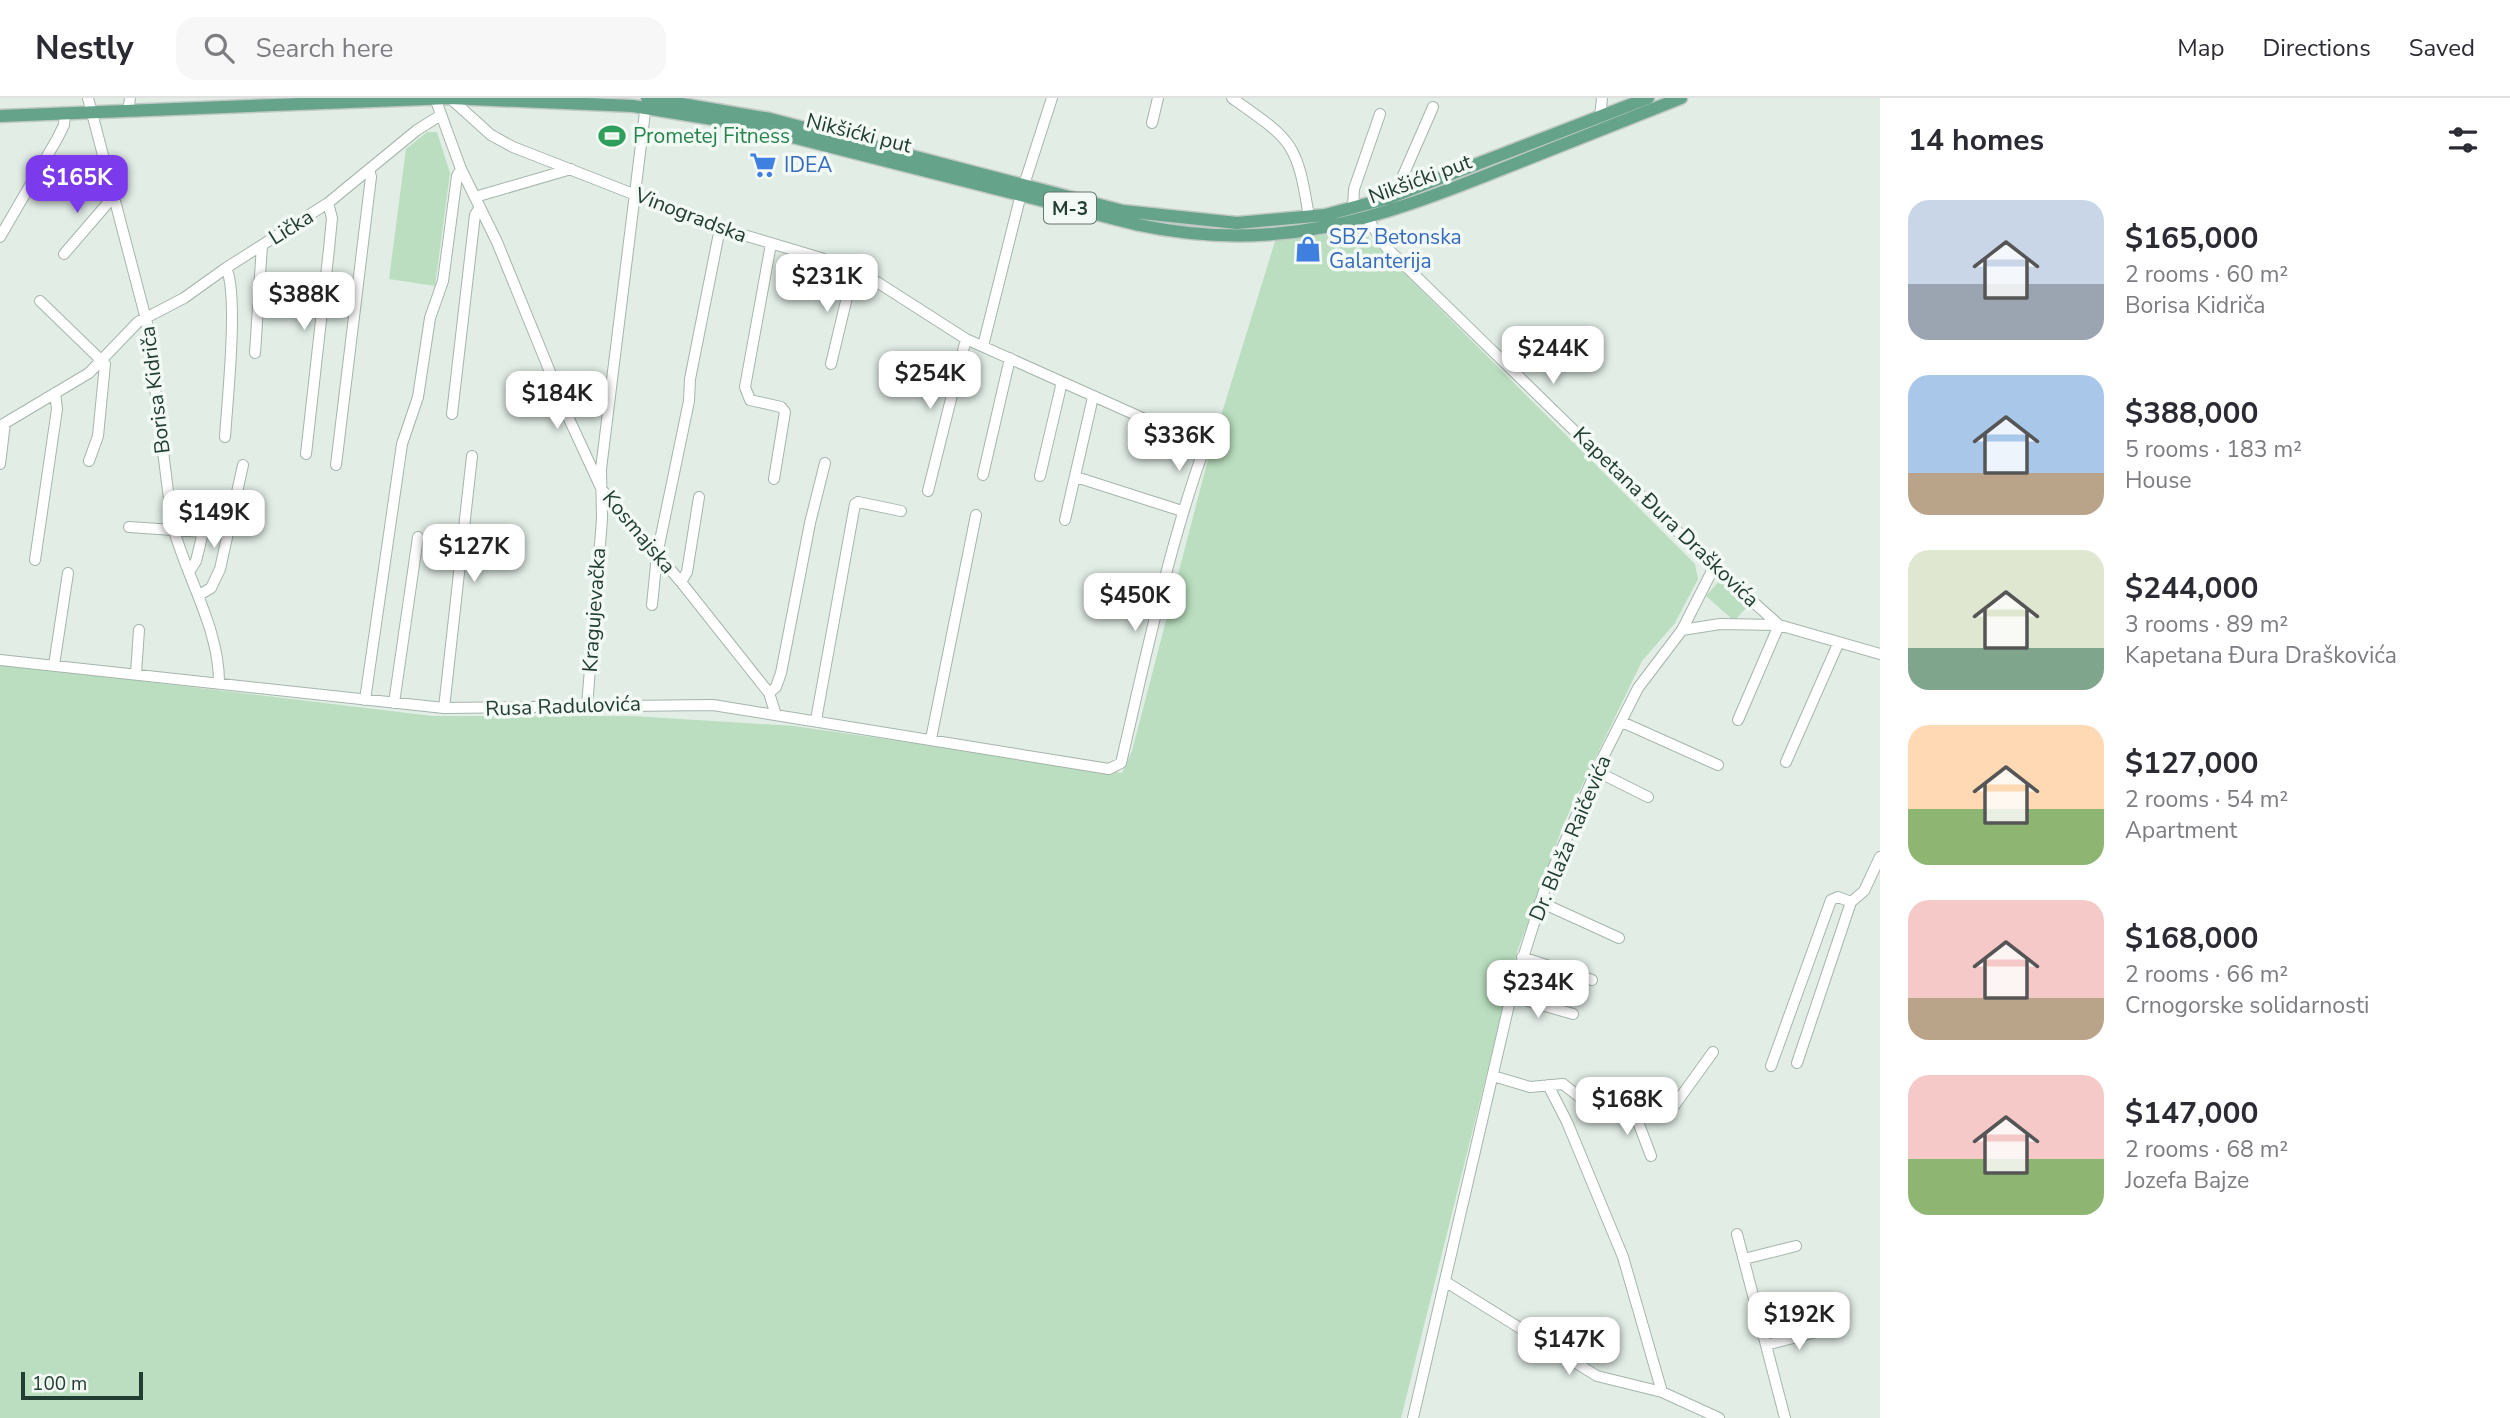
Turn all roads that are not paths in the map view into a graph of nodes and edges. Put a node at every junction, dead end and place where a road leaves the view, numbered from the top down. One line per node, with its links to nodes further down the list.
1 (88, 98): 14 (street, Borisa Kidriča)
2 (450, 98): 8 (main road, Nikšićki put / M-3); 10 (main road, Nikšićki put / M-3); 23 (street, Vinogradska)
3 (1052, 98): 24 (street)
4 (1158, 98): 20 (street)
5 (1232, 98): 31 (street)
6 (1602, 98): 19 (street)
7 (1648, 98): 19 (main road)
8 (436, 99): 11 (main road, Nikšićki put / M-3); 17 (street, Kosmajska)
9 (1678, 99): 32 (main road, Nikšićki put / M-3)
10 (646, 101): 24 (main road, Nikšićki put / M-3); 25 (street, Kragujevačka)
11 (232, 103): 12 (main road, Nikšićki put / M-3)
12 (129, 105): 14 (main road, Nikšićki put / M-3)
13 (1433, 107): 26 (street)
14 (92, 113): 15 (main road, Nikšićki put / M-3); 27 (street, Borisa Kidriča)
15 (65, 114): 18 (main road, Nikšićki put / M-3); 34 (street)
16 (1380, 114): 30 (street)
17 (441, 115): 21 (street, Lička); 22 (street, Kosmajska)
18 (0, 116)
19 (1600, 117): 26 (main road)
20 (1153, 123)
21 (369, 169): 29 (street, Lička); 60 (street)
22 (461, 169): 28 (street, Kosmajska); 95 (street)
23 (571, 169): 25 (street, Vinogradska); 28 (street)
24 (1023, 190): 31 (main road); 32 (main road, Nikšićki put / M-3); 43 (street)
25 (634, 193): 33 (street, Vinogradska); 65 (street, Kragujevačka)
26 (1400, 194): 30 (main road)
27 (113, 197): 37 (street); 41 (street, Borisa Kidriča)
28 (477, 202): 51 (street); 65 (street, Kosmajska)
29 (328, 203): 36 (street, Lička); 54 (street)
30 (1353, 207): 31 (main road)
31 (1309, 217)
32 (1368, 219): 79 (street, Kapetana Đura Draškovića)
33 (720, 228): 35 (street, Vinogradska); 77 (street)
34 (0, 237)
35 (771, 244): 39 (street, Vinogradska); 64 (street)
36 (262, 245): 38 (street, Lička); 44 (street)
37 (64, 254)
38 (226, 268): 41 (street, Lička); 53 (street)
39 (853, 272): 42 (street, Vinogradska); 47 (street)
40 (40, 300): 46 (street)
41 (146, 318): 46 (street, Lička); 74 (street, Borisa Kidriča)
42 (966, 339): 43 (street, Vinogradska); 66 (street)
43 (983, 346): 45 (street, Vinogradska)
44 (255, 353)
45 (1010, 358): 48 (street, Vinogradska); 61 (street)
46 (103, 360): 49 (street, Lička); 56 (street)
47 (831, 364)
48 (1062, 382): 50 (street, Vinogradska); 62 (street)
49 (55, 393): 52 (street, Lička); 78 (street)
50 (1093, 397): 63 (street); 69 (street, Vinogradska)
51 (452, 414)
52 (3, 424): 58 (street)
53 (225, 438)
54 (306, 454)
55 (472, 456): 98 (street)
56 (89, 461)
57 (825, 463): 94 (street)
58 (0, 464)
59 (243, 465): 83 (street)
60 (336, 465)
61 (983, 475)
62 (1041, 476)
63 (1076, 477): 69 (street); 72 (street)
64 (774, 479)
65 (602, 490): 77 (street, Kosmajska); 97 (street, Kragujevačka)
66 (928, 491)
67 (699, 497): 82 (street)
68 (901, 511): 100 (street)
69 (1182, 511): 103 (street, Rusa Radulovića)
70 (208, 512): 75 (street)
71 (976, 515): 103 (street)
72 (1065, 520)
73 (129, 527): 74 (street)
74 (174, 532): 75 (street); 80 (street, Borisa Kidriča)
75 (203, 532): 80 (street)
76 (418, 537): 96 (street)
77 (657, 555): 82 (street, Kosmajska); 84 (street)
78 (35, 560)
79 (1714, 567): 85 (street, Kapetana Đura Draškovića); 87 (street, Dr. Blaža Raičevića)
80 (189, 572): 83 (street, Borisa Kidriča)
81 (68, 573): 91 (street)
82 (681, 582): 94 (street, Kosmajska)
83 (200, 595): 93 (street, Borisa Kidriča)
84 (652, 605)
85 (1779, 625): 87 (street, Kapetana Đura Draškovića); 88 (street); 101 (street)
86 (139, 630): 92 (street)
87 (1682, 630): 102 (street, Dr. Blaža Raičevića)
88 (1838, 644): 89 (street); 104 (street)
89 (1880, 654)
90 (0, 660): 91 (street, Rusa Radulovića)
91 (54, 664): 92 (street, Rusa Radulovića)
92 (136, 673): 93 (street, Rusa Radulovića)
93 (219, 682): 95 (street, Rusa Radulovića)
94 (769, 693): 99 (street, Kosmajska)
95 (365, 700): 96 (street, Rusa Radulovića)
96 (394, 703): 98 (street, Rusa Radulovića)
97 (587, 706): 98 (street, Rusa Radulovića); 99 (street, Rusa Radulovića)
98 (444, 708)
99 (776, 715): 100 (street, Rusa Radulovića)
100 (816, 720): 103 (street, Rusa Radulovića)
101 (1738, 720)
102 (1622, 722): 105 (street); 106 (street, Dr. Blaža Raičevića)
103 (931, 739)
104 (1786, 761)
105 (1718, 765)
106 (1596, 771): 107 (street); 109 (street, Dr. Blaža Raičevića)
107 (1648, 797)
108 (1880, 857): 110 (street)
109 (1540, 902): 111 (street); 112 (street, Dr. Blaža Raičevića)
110 (1851, 902): 117 (street); 118 (street)
111 (1619, 938)
112 (1522, 957): 113 (street); 114 (street, Dr. Blaža Raičevića)
113 (1592, 980)
114 (1511, 996): 115 (street); 119 (street, Dr. Blaža Raičevića)
115 (1573, 1014)
116 (1713, 1052): 121 (street)
117 (1797, 1063)
118 (1771, 1066)
119 (1493, 1076): 120 (street); 126 (street, Dr. Blaža Raičevića)
120 (1548, 1085): 121 (street); 129 (street)
121 (1635, 1114): 122 (street)
122 (1651, 1156)
123 (1737, 1234): 125 (street)
124 (1796, 1246): 125 (street)
125 (1744, 1259): 128 (street)
126 (1446, 1282): 129 (street); 130 (street, Dr. Blaža Raičevića)
127 (1824, 1330): 128 (street)
128 (1766, 1345): 132 (street)
129 (1662, 1392): 131 (street)
130 (1413, 1418)
131 (1718, 1418)
132 (1785, 1418)

